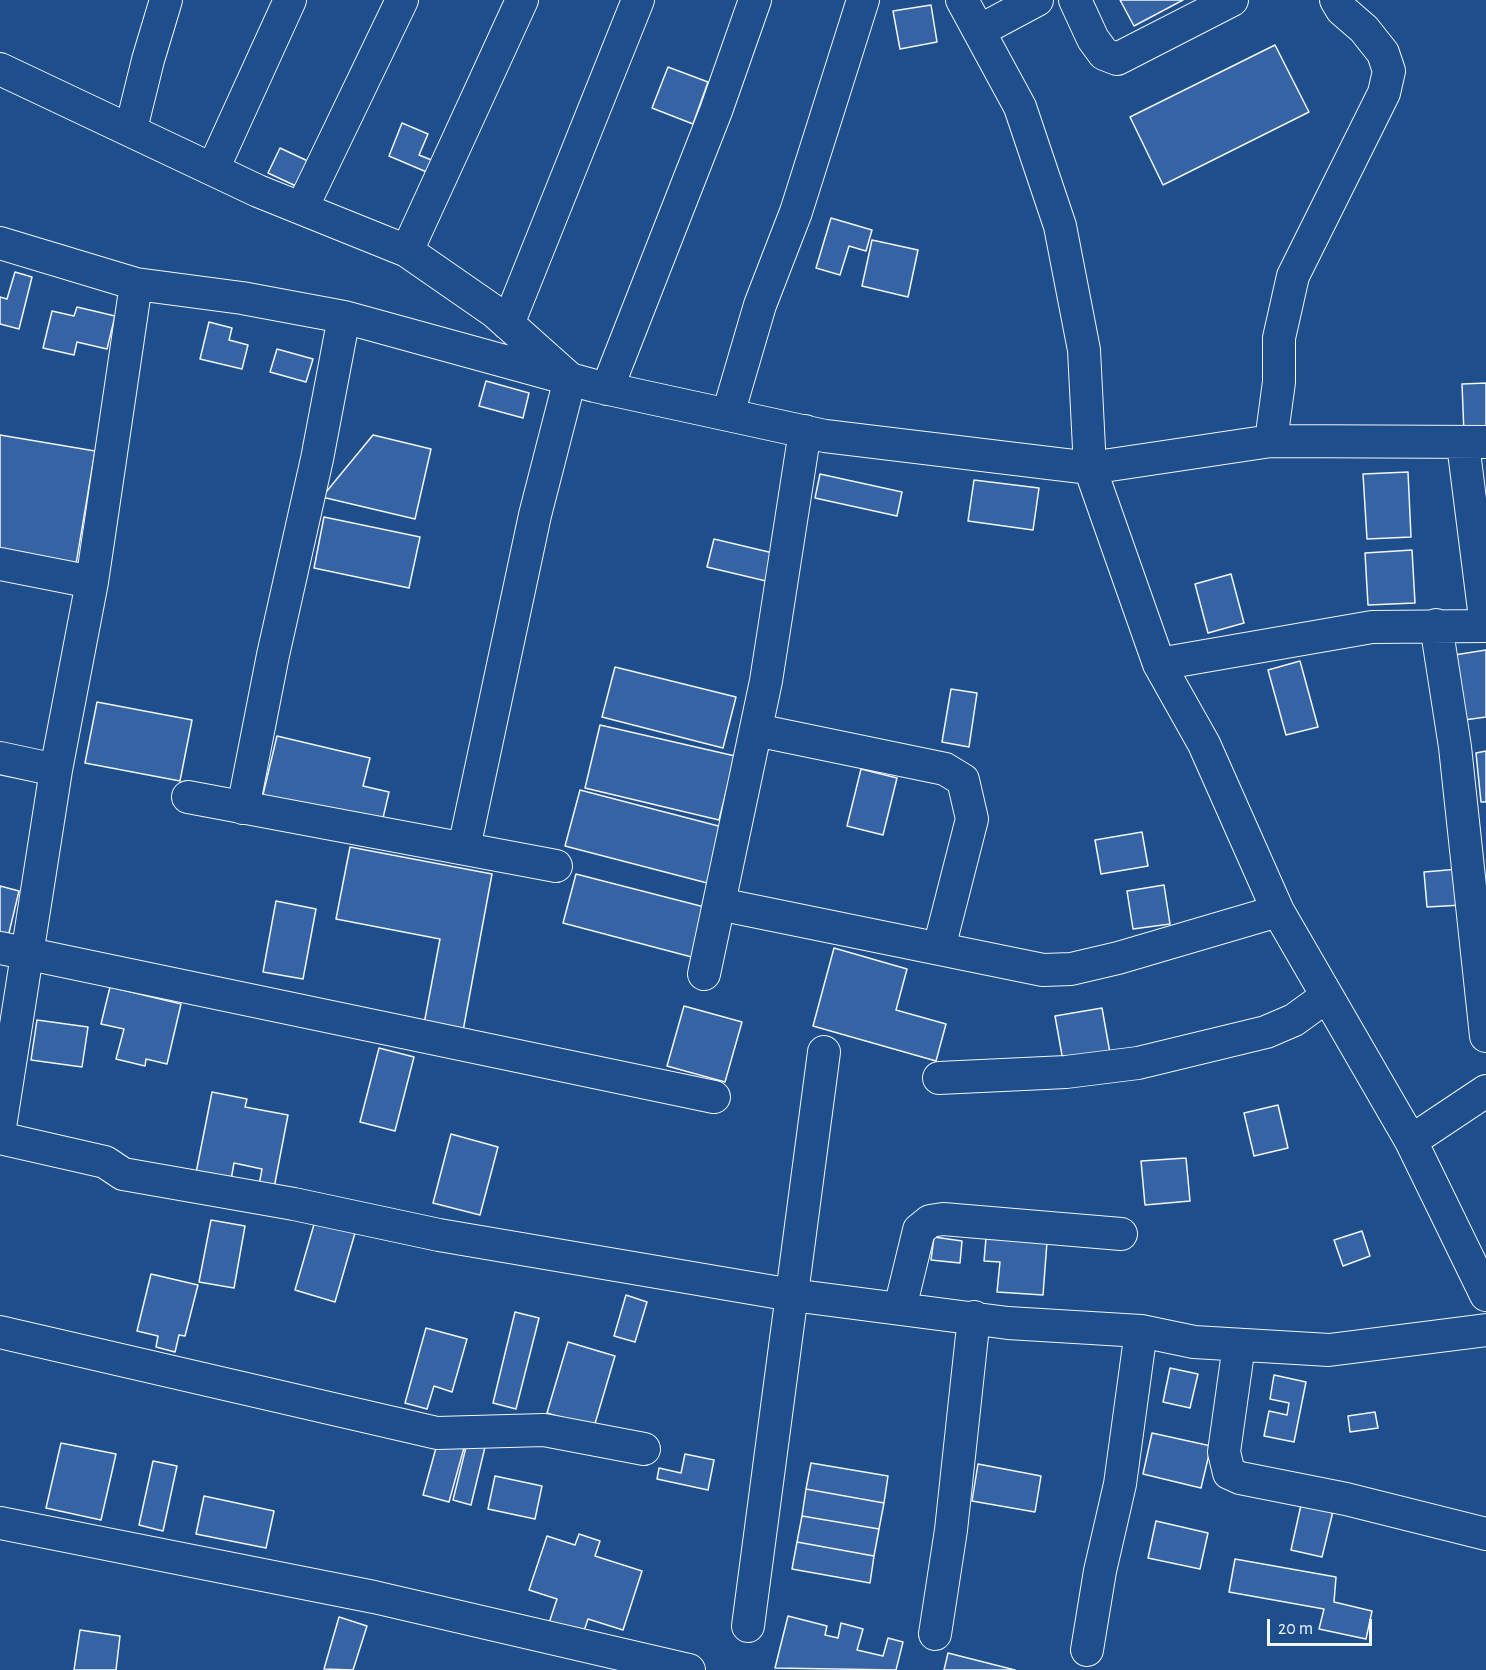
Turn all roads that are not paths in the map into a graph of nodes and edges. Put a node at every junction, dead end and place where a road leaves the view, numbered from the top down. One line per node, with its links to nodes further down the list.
1 (166, 0): 15 (street)
2 (290, 0): 16 (street)
3 (402, 0): 17 (street)
4 (522, 0): 19 (street)
5 (638, 0): 22 (street)
6 (755, 0): 24 (street)
7 (863, 0): 25 (street)
8 (962, 0): 13 (street)
9 (1037, 0): 13 (street)
10 (1075, 0): 11 (street)
11 (1232, 0)
12 (1336, 0): 27 (street)
13 (979, 31): 29 (street)
14 (0, 69): 15 (street)
15 (132, 129): 16 (street)
16 (213, 169): 17 (street)
17 (302, 208): 19 (street)
18 (0, 243): 20 (street)
19 (407, 251): 22 (street)
20 (136, 284): 21 (street); 31 (street)
21 (344, 317): 23 (street); 39 (street)
22 (508, 324): 23 (street)
23 (570, 379): 24 (street); 40 (street)
24 (607, 389): 25 (street)
25 (728, 414): 26 (street)
26 (805, 431): 29 (street); 35 (street)
27 (1271, 441): 28 (street); 29 (street)
28 (1475, 443): 33 (street)
29 (1090, 468): 34 (street)
30 (0, 564): 31 (street)
31 (92, 582): 37 (street)
32 (1436, 626): 33 (street); 34 (street); 48 (street)
33 (1486, 626)
34 (1159, 664): 43 (street)
35 (756, 730): 42 (street); 44 (street)
36 (0, 758): 37 (street)
37 (56, 770): 45 (street)
38 (188, 797): 39 (street)
39 (243, 808): 40 (street)
40 (464, 848): 41 (street)
41 (556, 866)
42 (719, 904): 44 (street); 46 (street)
43 (1278, 911): 44 (street); 47 (street)
44 (939, 948)
45 (15, 951): 52 (street); 53 (street)
46 (704, 974)
47 (1327, 996): 50 (street); 55 (street)
48 (1486, 1036)
49 (824, 1052): 57 (street)
50 (939, 1078)
51 (1486, 1091): 55 (street)
52 (714, 1097)
53 (0, 1127)
54 (0, 1138): 57 (street)
55 (1411, 1141): 58 (street)
56 (1121, 1234): 59 (street)
57 (792, 1295): 59 (street); 68 (street)
58 (1486, 1295)
59 (900, 1308): 60 (street)
60 (974, 1317): 62 (street); 69 (street)
61 (1486, 1330): 64 (street)
62 (1141, 1331): 64 (street); 70 (street)
63 (0, 1332): 65 (street)
64 (1239, 1344): 67 (street)
65 (644, 1449)
66 (0, 1523): 71 (street)
67 (1486, 1534)
68 (748, 1626)
69 (935, 1634)
70 (1087, 1650)
71 (689, 1670)

